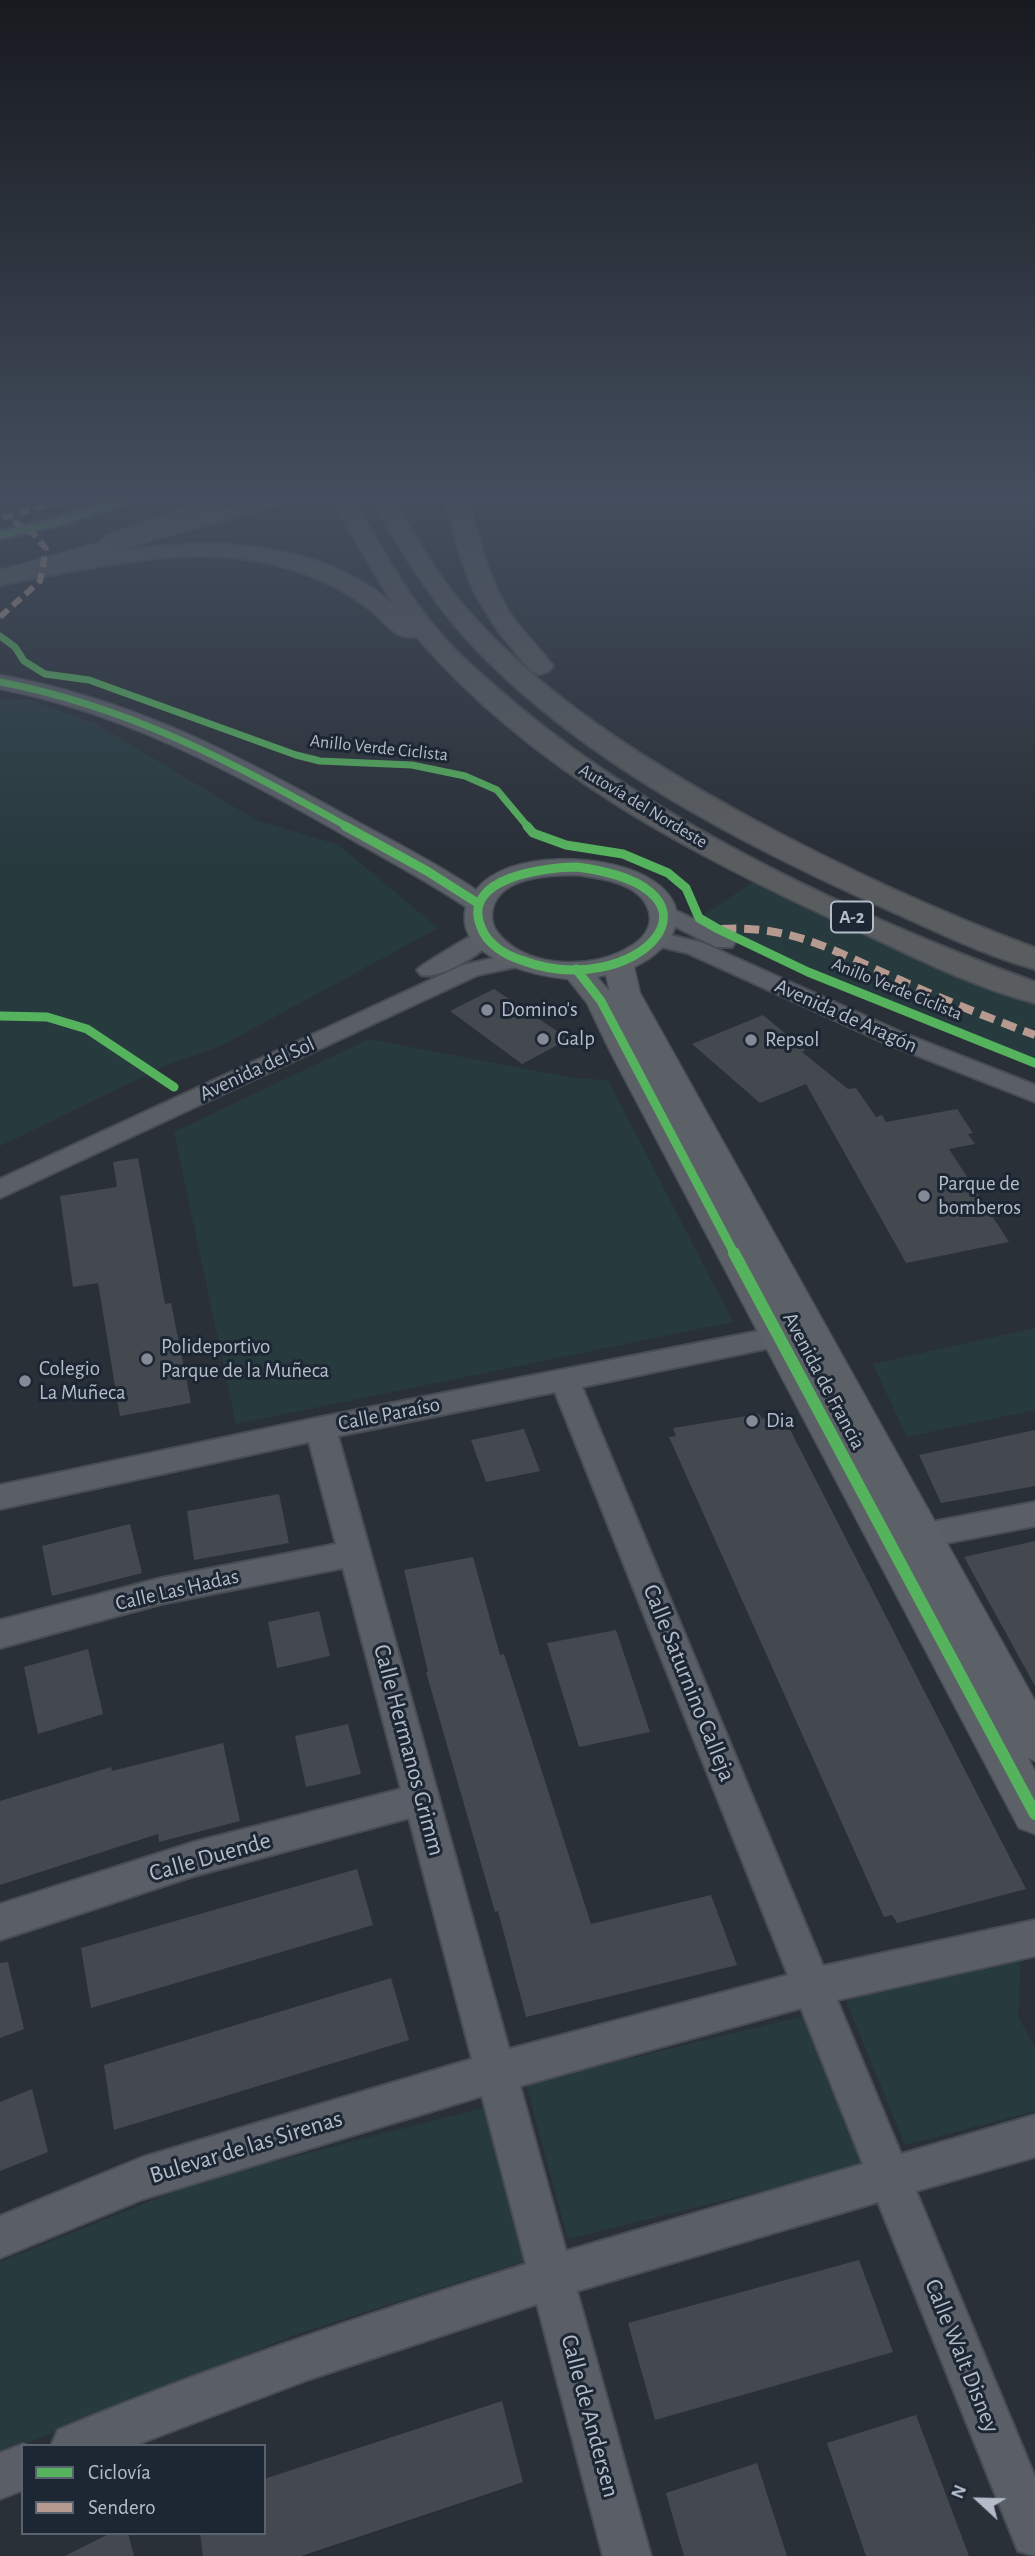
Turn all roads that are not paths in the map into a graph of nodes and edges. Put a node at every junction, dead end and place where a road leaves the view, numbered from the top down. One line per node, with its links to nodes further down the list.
1 (395, 620): 6 (highway)
2 (418, 620): 6 (highway, Autovía del Nordeste / A-2)
3 (465, 620): 8 (highway, Autovía del Nordeste / A-2)
4 (503, 620): 8 (highway)
5 (0, 682): 7 (main road)
6 (478, 685): 18 (highway, Autovía del Nordeste / A-2)
7 (288, 793): 9 (main road); 10 (main road)
8 (729, 819): 14 (highway, Autovía del Nordeste / A-2)
9 (517, 875): 10 (main road); 11 (main road)
10 (479, 904): 12 (main road)
11 (664, 912): 13 (main road); 19 (street, Avenida de Aragón)
12 (484, 937): 15 (main road); 21 (street, Avenida del Sol)
13 (657, 939): 16 (main road); 20 (street, Avenida de Aragón)
14 (1035, 959)
15 (517, 960): 17 (main road); 22 (street, Avenida del Sol)
16 (620, 962): 17 (main road); 28 (main road, Avenida de Francia)
17 (576, 969): 23 (main road, Avenida de Francia)
18 (1035, 993)
19 (1035, 1075)
20 (1035, 1094)
21 (0, 1168)
22 (0, 1189)
23 (779, 1337): 24 (street, Calle Paraíso); 33 (main road, Avenida de Francia)
24 (564, 1379): 25 (street, Calle Paraíso); 36 (street, Calle Saturnino Calleja)
25 (321, 1427): 26 (street, Calle Paraíso); 29 (street, Calle Hermanos Grimm)
26 (0, 1497)
27 (1035, 1514): 28 (street)
28 (921, 1536): 31 (main road, Avenida de Francia)
29 (355, 1553): 30 (street, Calle Las Hadas); 32 (street, Calle Hermanos Grimm)
30 (0, 1634)
31 (1035, 1742)
32 (422, 1799): 34 (street, Calle Duende); 37 (street, Calle Hermanos Grimm)
33 (1035, 1815)
34 (0, 1922)
35 (1035, 1938): 36 (street, Bulevar de las Sirenas)
36 (812, 1987): 37 (street, Bulevar de las Sirenas); 39 (street)
37 (498, 2073): 40 (street, Bulevar de las Sirenas); 41 (street)
38 (1035, 2136): 39 (street)
39 (889, 2178): 41 (street); 45 (street, Calle Walt Disney)
40 (0, 2237)
41 (553, 2276): 42 (street); 46 (street, Calle de Andersen)
42 (79, 2444)
43 (21, 2468): 44 (street)
44 (0, 2476)
45 (1035, 2534)
46 (628, 2556)

